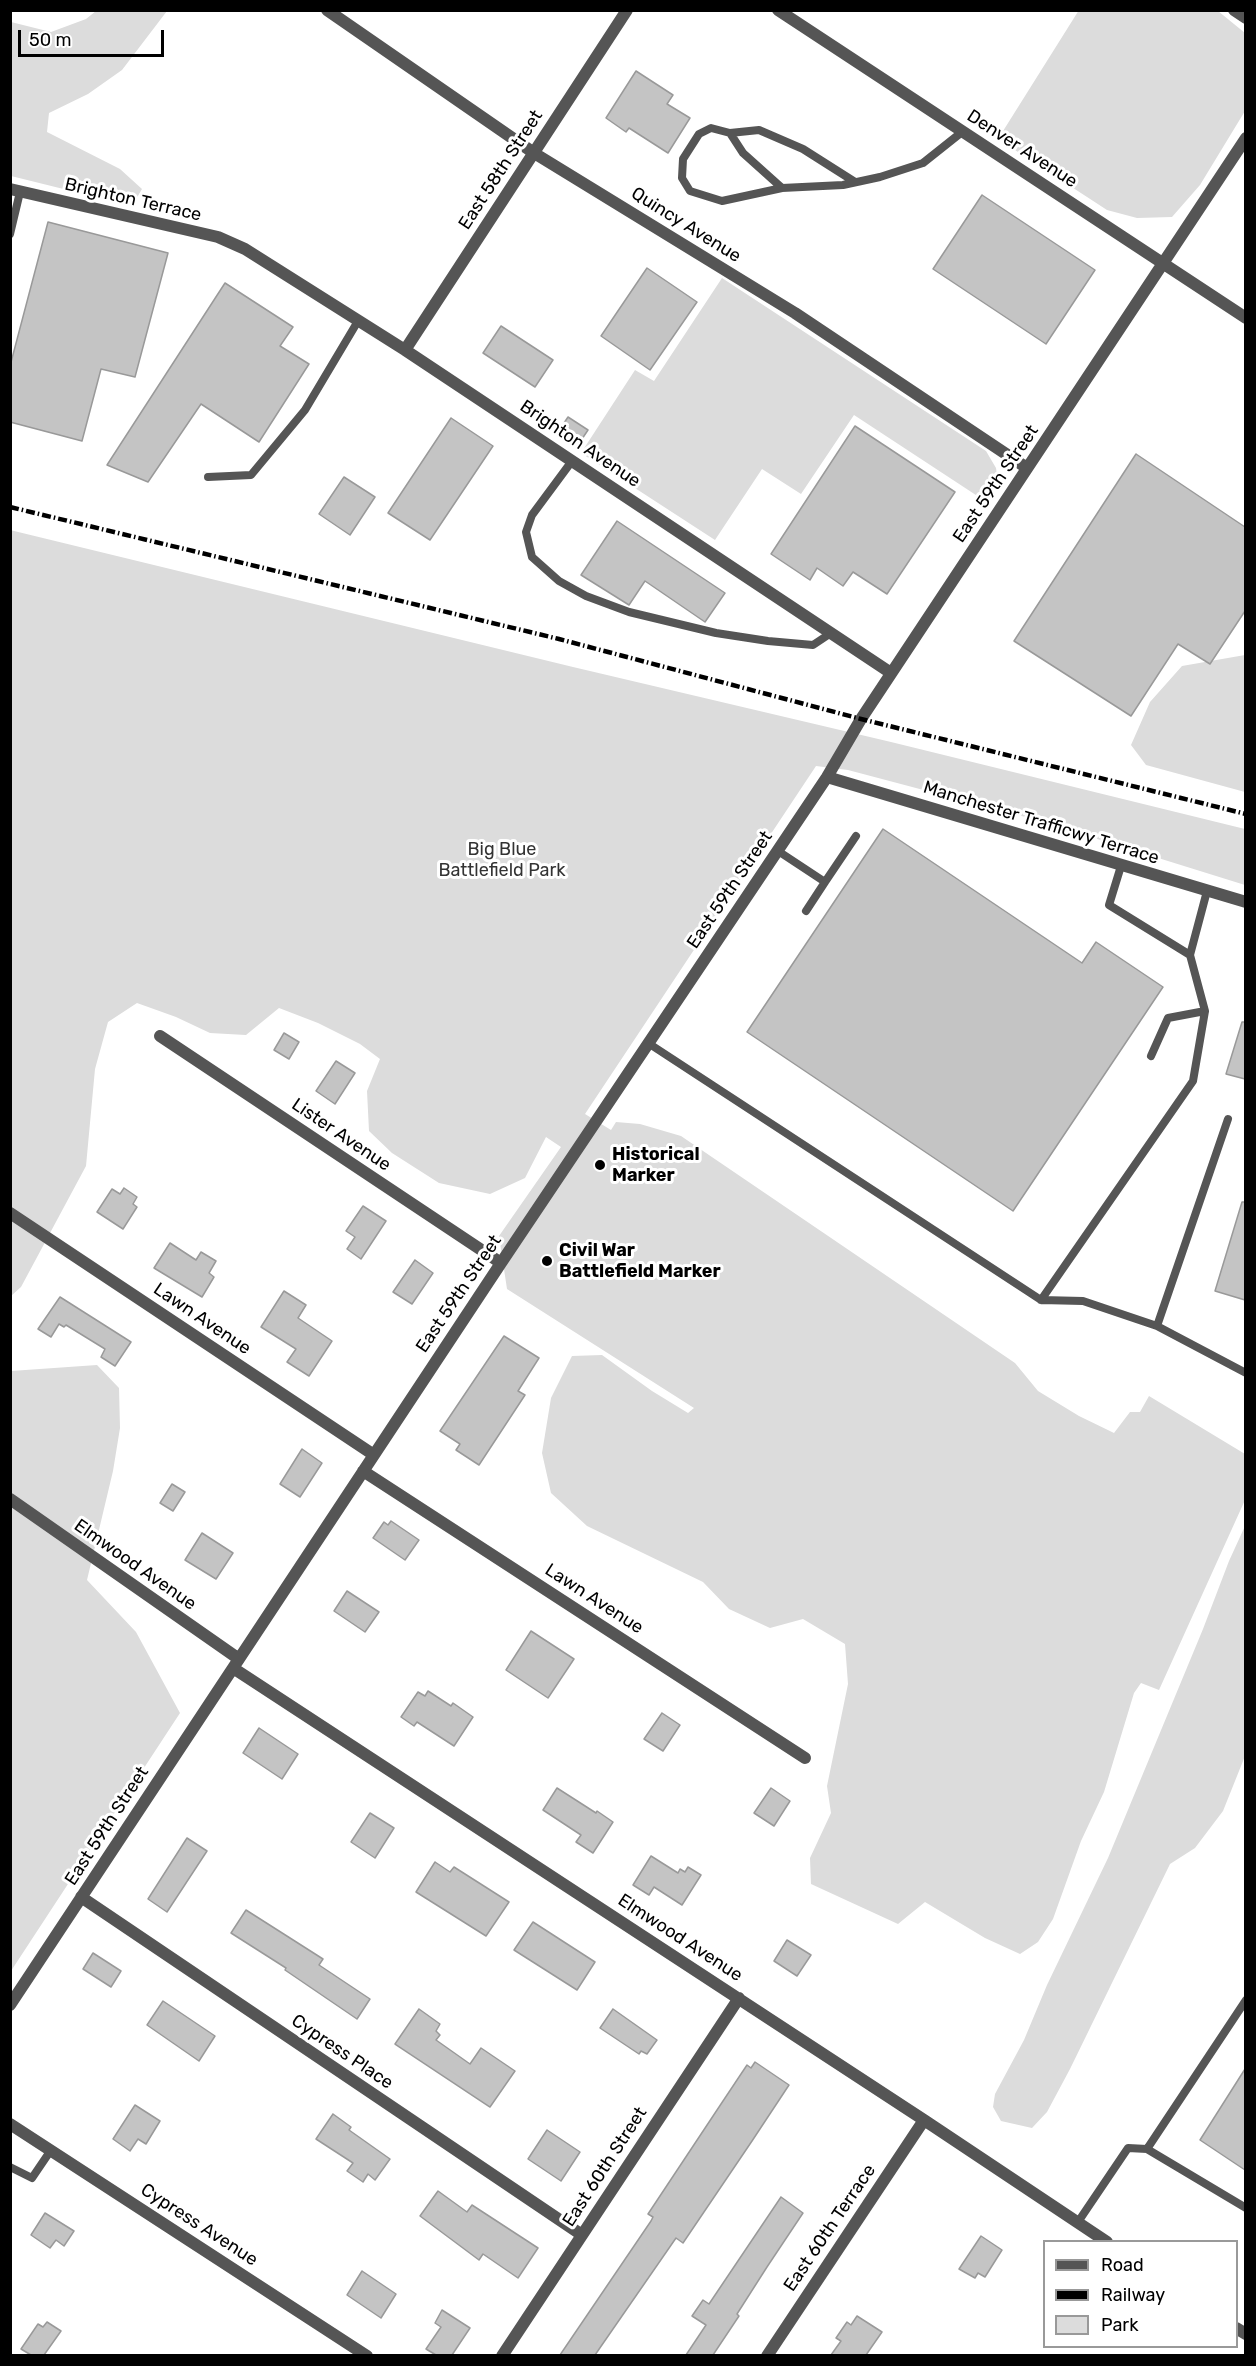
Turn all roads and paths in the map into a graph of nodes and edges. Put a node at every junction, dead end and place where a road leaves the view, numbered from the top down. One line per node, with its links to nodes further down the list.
1 (327, 10): 9 (street, Quincy Avenue)
2 (627, 10): 9 (street, East 58th Street)
3 (778, 10): 6 (street, Denver Avenue)
4 (1234, 10): 5 (street)
5 (1245, 18)
6 (962, 132): 10 (lane); 15 (street, Denver Avenue)
7 (730, 133): 10 (lane); 11 (lane); 11 (lane)
8 (1245, 138): 15 (street, East 59th Street)
9 (534, 153): 18 (street, East 58th Street); 20 (street, Quincy Avenue)
10 (855, 183): 11 (lane)
11 (782, 188)
12 (15, 191): 13 (lane); 14 (street, Brighton Terrace)
13 (11, 232)
14 (245, 249): 17 (street, Brighton Avenue)
15 (1162, 264): 16 (street, Denver Avenue); 20 (street, East 59th Street)
16 (1245, 318)
17 (358, 321): 18 (street, Brighton Avenue); 21 (lane)
18 (405, 350): 19 (street, Brighton Avenue)
19 (572, 461): 22 (street, Brighton Avenue); 22 (lane)
20 (1028, 468): 23 (street, East 59th Street)
21 (208, 477)
22 (831, 633): 23 (street, Brighton Avenue)
23 (891, 673): 24 (street, East 59th Street)
24 (827, 777): 26 (street, East 59th Street); 27 (street, Manchester Trafficwy Terrace)
25 (856, 836): 28 (lane)
26 (778, 851): 28 (lane); 35 (street, East 59th Street)
27 (1121, 866): 29 (street, Manchester Trafficwy Terrace); 32 (lane)
28 (825, 882): 31 (lane)
29 (1207, 891): 30 (street, Manchester Trafficwy Terrace); 32 (lane)
30 (1245, 902)
31 (806, 911)
32 (1190, 955): 33 (lane)
33 (1205, 1011): 36 (lane); 40 (lane)
34 (160, 1036): 39 (street, Lister Avenue)
35 (648, 1043): 39 (street, East 59th Street); 40 (lane)
36 (1151, 1056)
37 (1228, 1119): 41 (lane)
38 (10, 1213): 43 (street, Lawn Avenue)
39 (501, 1263): 43 (street, East 59th Street)
40 (1041, 1300): 41 (lane)
41 (1157, 1326): 42 (lane)
42 (1245, 1373)
43 (374, 1455): 44 (street, East 59th Street)
44 (363, 1471): 46 (street, East 59th Street); 47 (street, Lawn Avenue)
45 (10, 1499): 46 (street, Elmwood Avenue)
46 (236, 1663): 48 (street, East 59th Street); 49 (street, Elmwood Avenue)
47 (805, 1758)
48 (81, 1898): 51 (street, East 59th Street); 59 (street, Cypress Place)
49 (739, 1998): 52 (street, Elmwood Avenue); 59 (street, East 60th Street)
50 (1245, 2000): 54 (lane)
51 (10, 2005)
52 (924, 2120): 58 (street, Elmwood Avenue); 63 (street, East 60th Terrace)
53 (10, 2124): 55 (street, Cypress Avenue)
54 (1147, 2150): 57 (lane); 58 (lane)
55 (51, 2151): 56 (lane); 61 (street, Cypress Avenue)
56 (10, 2167)
57 (1245, 2208)
58 (1078, 2222): 60 (street, Elmwood Avenue)
59 (582, 2235): 62 (street, East 60th Street)
60 (1105, 2240)
61 (367, 2355)
62 (502, 2355)
63 (767, 2355)

